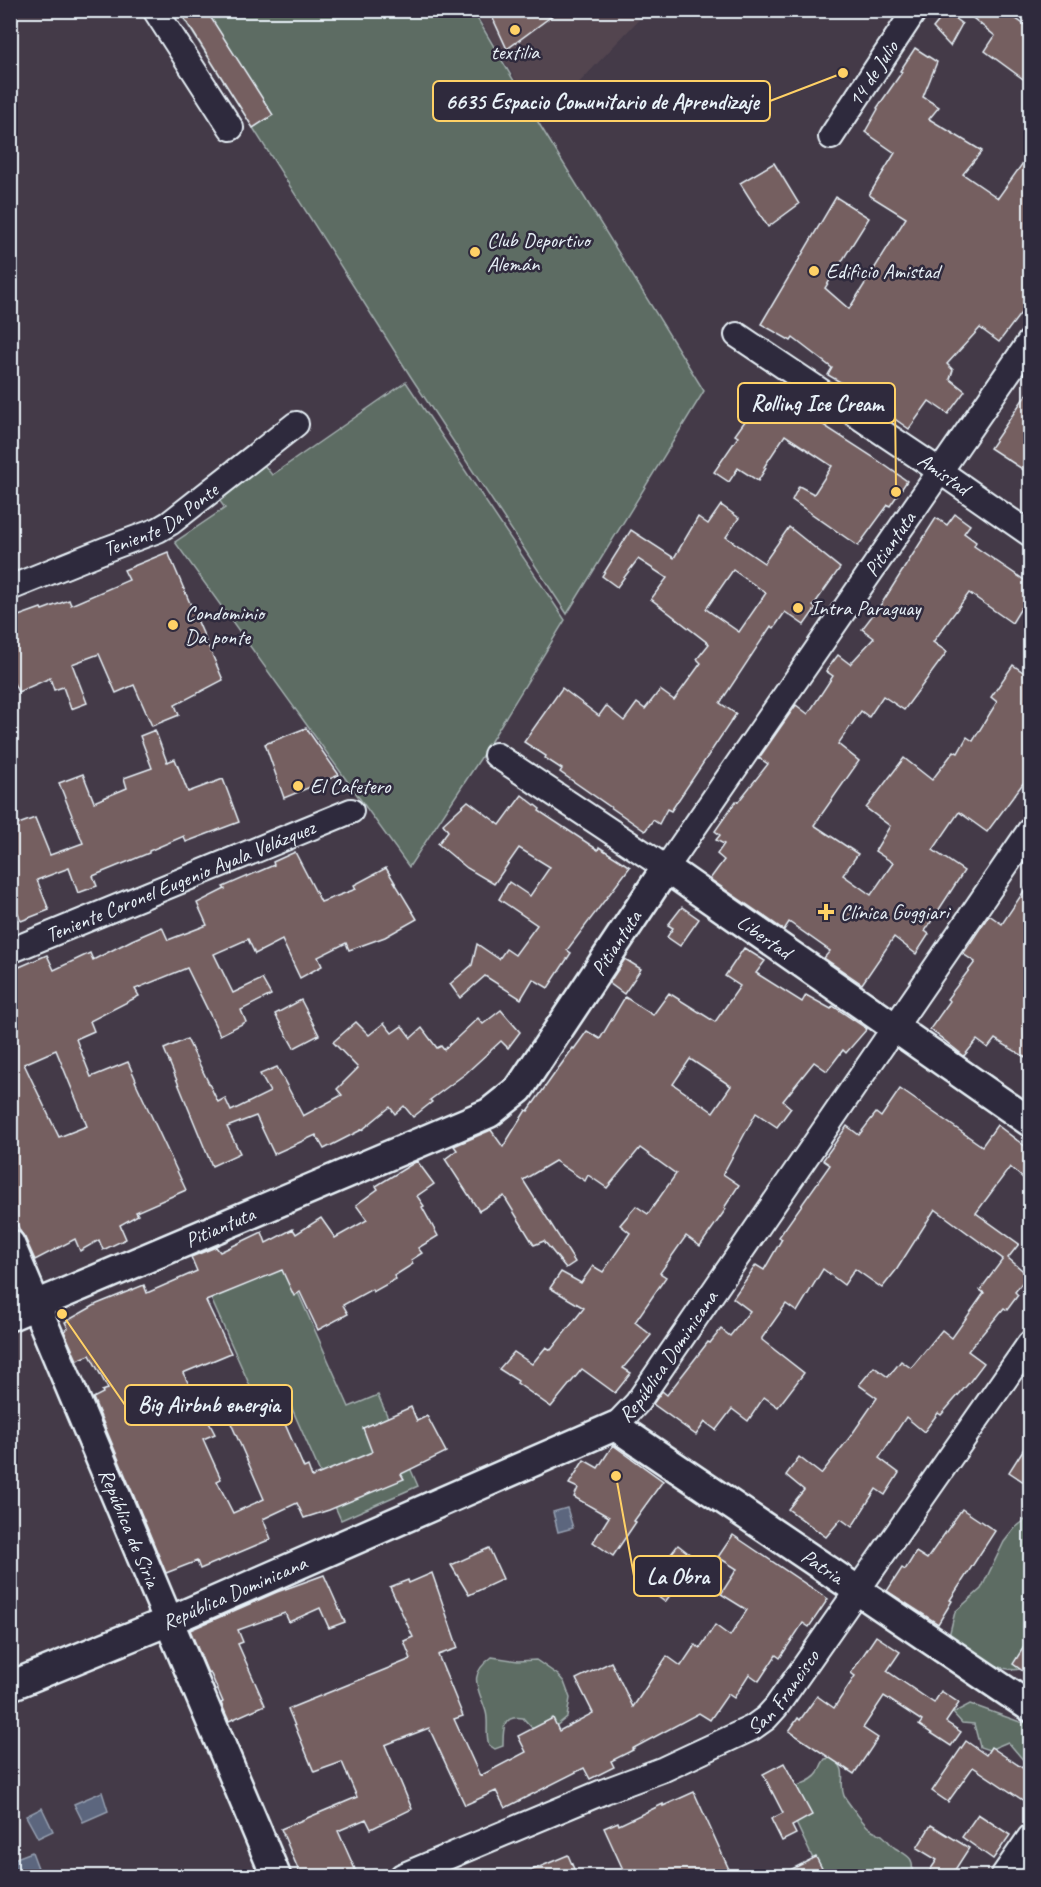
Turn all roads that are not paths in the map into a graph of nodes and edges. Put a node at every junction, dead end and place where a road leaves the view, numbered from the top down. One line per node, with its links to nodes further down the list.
1 (155, 10): 3 (street)
2 (915, 10): 4 (street, 14 de Julio)
3 (231, 128)
4 (831, 137)
5 (737, 335): 8 (street, Amistad)
6 (1030, 341): 8 (street, Pitiantuta)
7 (296, 424): 10 (street, Teniente Da Ponte)
8 (941, 471): 9 (street, Amistad); 14 (street, Pitiantuta)
9 (1030, 534)
10 (10, 588)
11 (496, 755): 14 (street, Libertad)
12 (351, 811): 15 (street, Teniente Coronel Eugenio Ayala Velázquez)
13 (1030, 830): 16 (street, República Dominicana)
14 (666, 868): 16 (street, Libertad); 19 (street, Pitiantuta)
15 (10, 951)
16 (896, 1027): 17 (street, Libertad); 21 (street, República Dominicana)
17 (1030, 1122)
18 (10, 1244): 19 (street, República de Siria)
19 (23, 1310): 23 (street, República de Siria)
20 (1030, 1343): 22 (street, San Francisco)
21 (615, 1425): 22 (street, Patria); 23 (street, República Dominicana)
22 (858, 1590): 25 (street, Patria); 28 (street, San Francisco)
23 (169, 1621): 24 (street, República Dominicana); 27 (street, República de Siria)
24 (10, 1686)
25 (1030, 1707)
26 (1030, 1837): 29 (street)
27 (276, 1876)
28 (402, 1876)
29 (1003, 1876)

